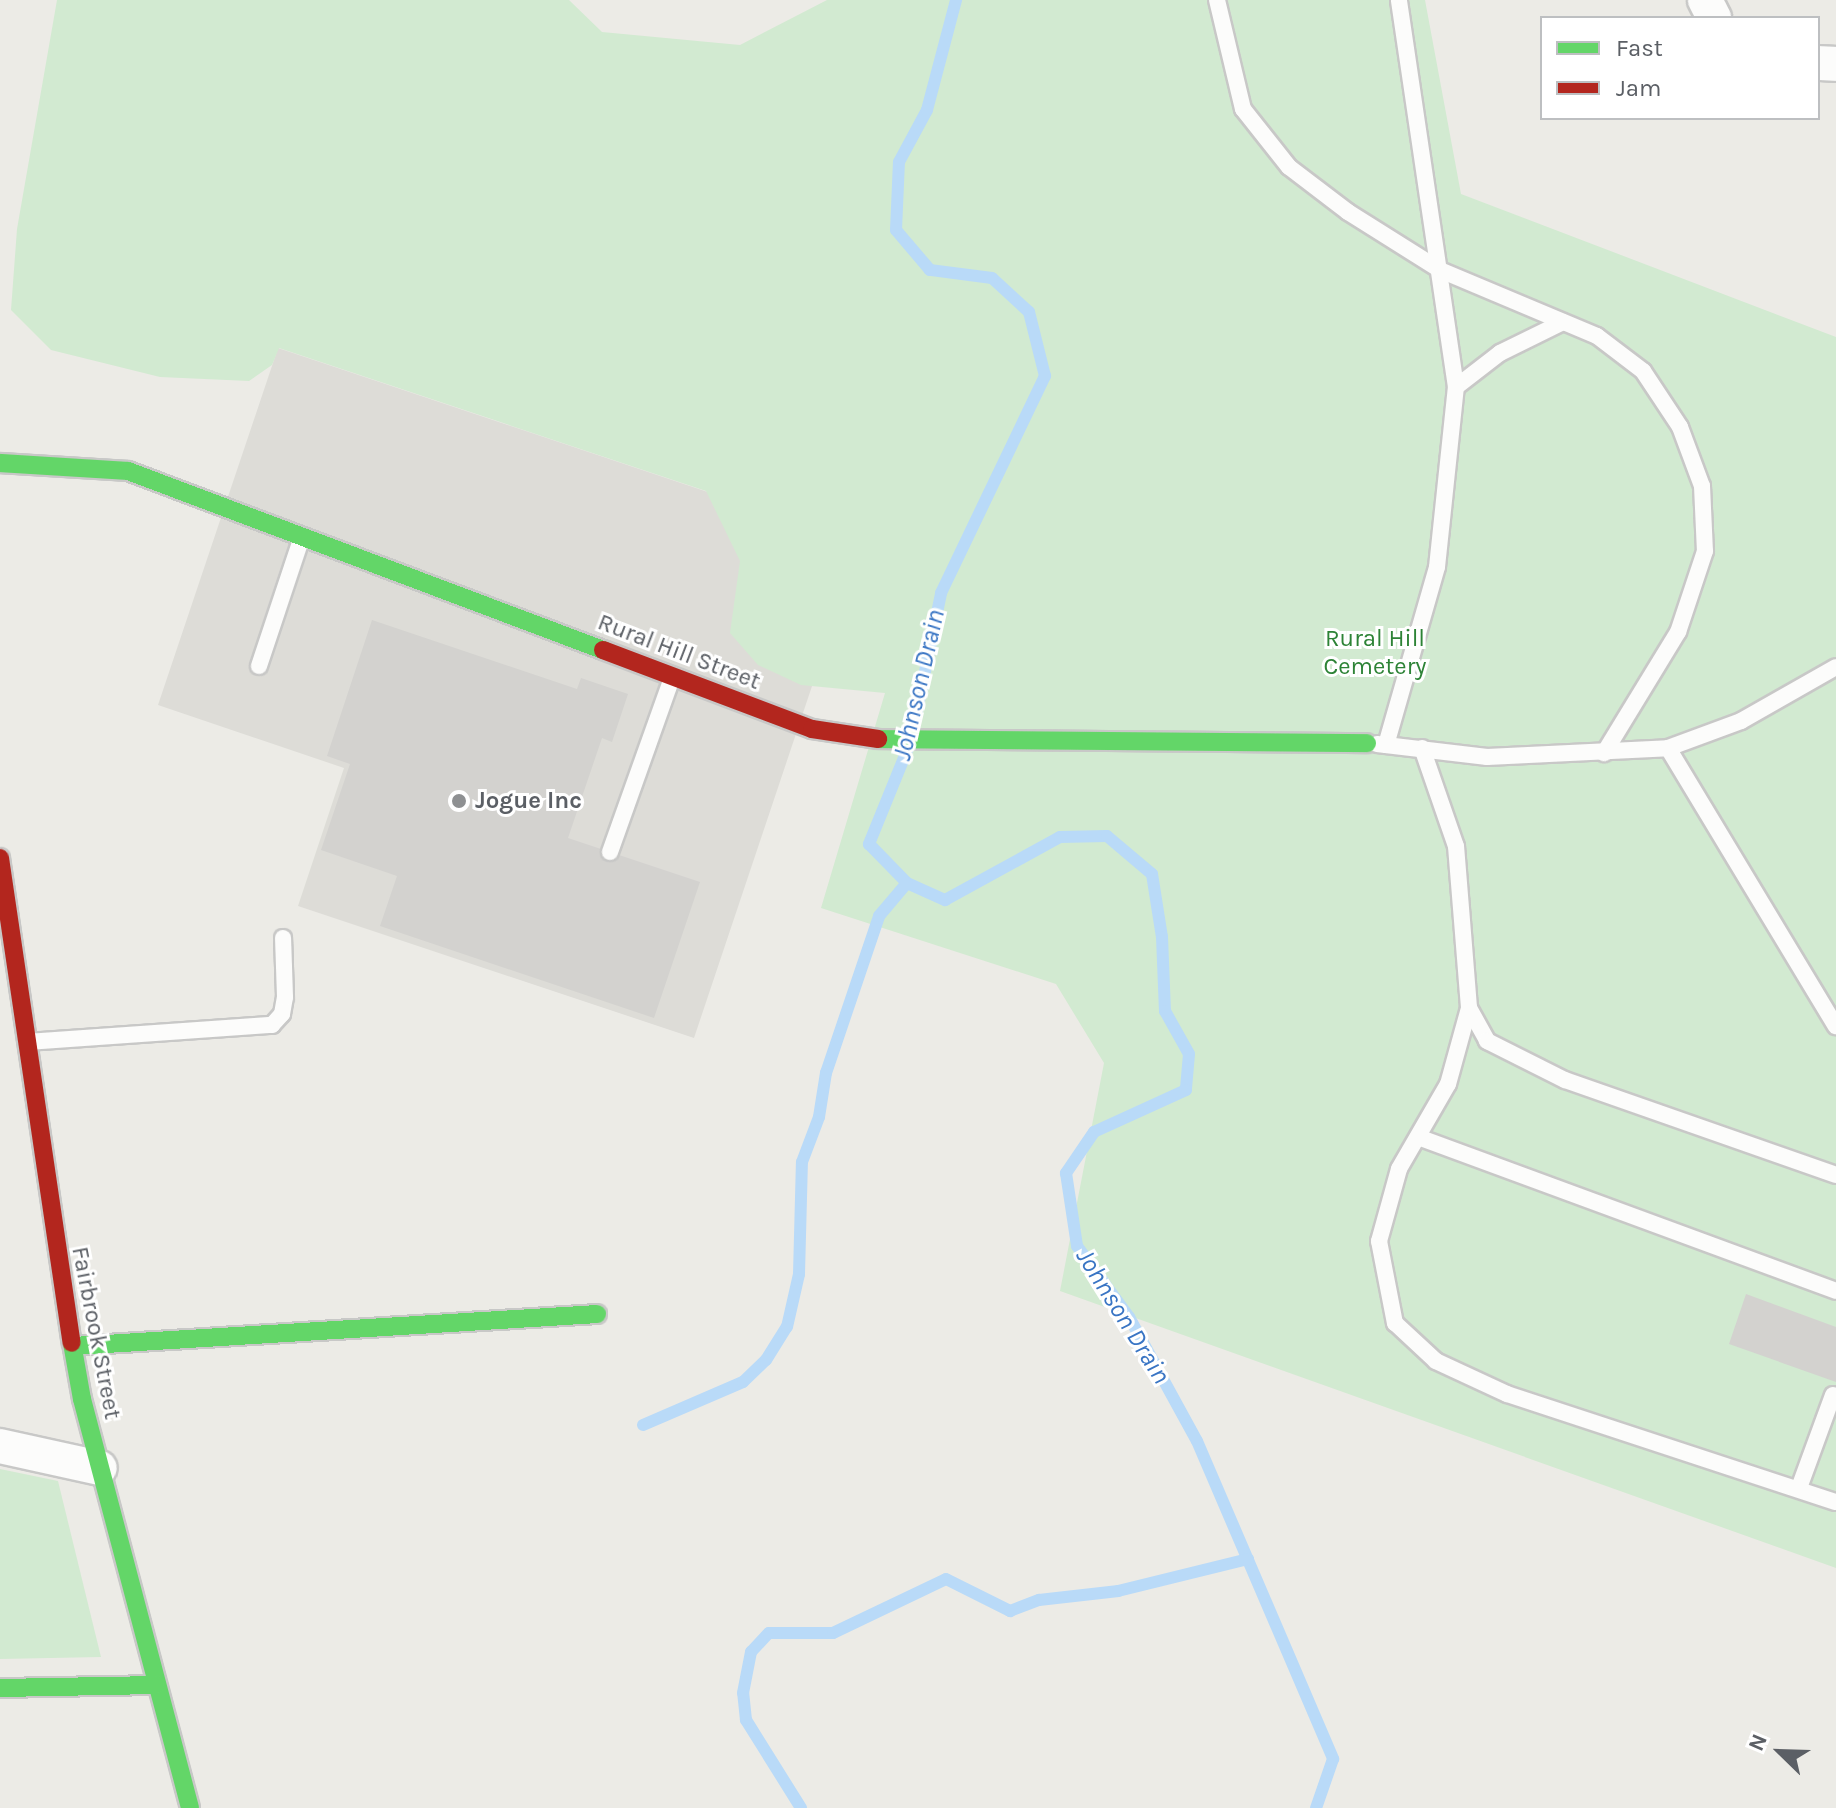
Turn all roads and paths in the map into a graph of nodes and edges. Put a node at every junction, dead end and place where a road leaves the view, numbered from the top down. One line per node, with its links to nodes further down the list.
1 (1217, 0): 3 (lane)
2 (1399, 0): 3 (lane)
3 (1440, 270): 4 (lane); 5 (lane)
4 (1563, 322): 5 (lane); 15 (lane)
5 (1456, 387): 12 (lane)
6 (0, 463): 7 (street, Rural Hill Street)
7 (303, 536): 8 (lane); 10 (street, Rural Hill Street)
8 (259, 666)
9 (1836, 667): 14 (lane)
10 (673, 676): 11 (street, Rural Hill Street); 16 (lane)
11 (1367, 743): 12 (lane)
12 (1386, 745): 13 (lane)
13 (1422, 748): 15 (lane); 19 (lane)
14 (1668, 748): 15 (lane); 20 (lane)
15 (1604, 753)
16 (610, 852)
17 (0, 858): 21 (street, Fairbrook Street)
18 (283, 938): 21 (lane)
19 (1469, 1008): 22 (lane); 23 (lane)
20 (1836, 1026)
21 (26, 1042): 26 (street, Fairbrook Street)
22 (1418, 1137): 24 (lane); 30 (lane)
23 (1836, 1175)
24 (1836, 1291)
25 (597, 1314): 26 (street)
26 (73, 1346): 29 (street, Fairbrook Street)
27 (1833, 1395): 30 (lane)
28 (0, 1446): 29 (street)
29 (100, 1468): 32 (street, Fairbrook Street)
30 (1799, 1488): 31 (lane)
31 (1836, 1502)
32 (156, 1685): 33 (street); 34 (street, Fairbrook Street)
33 (0, 1688)
34 (190, 1808)

